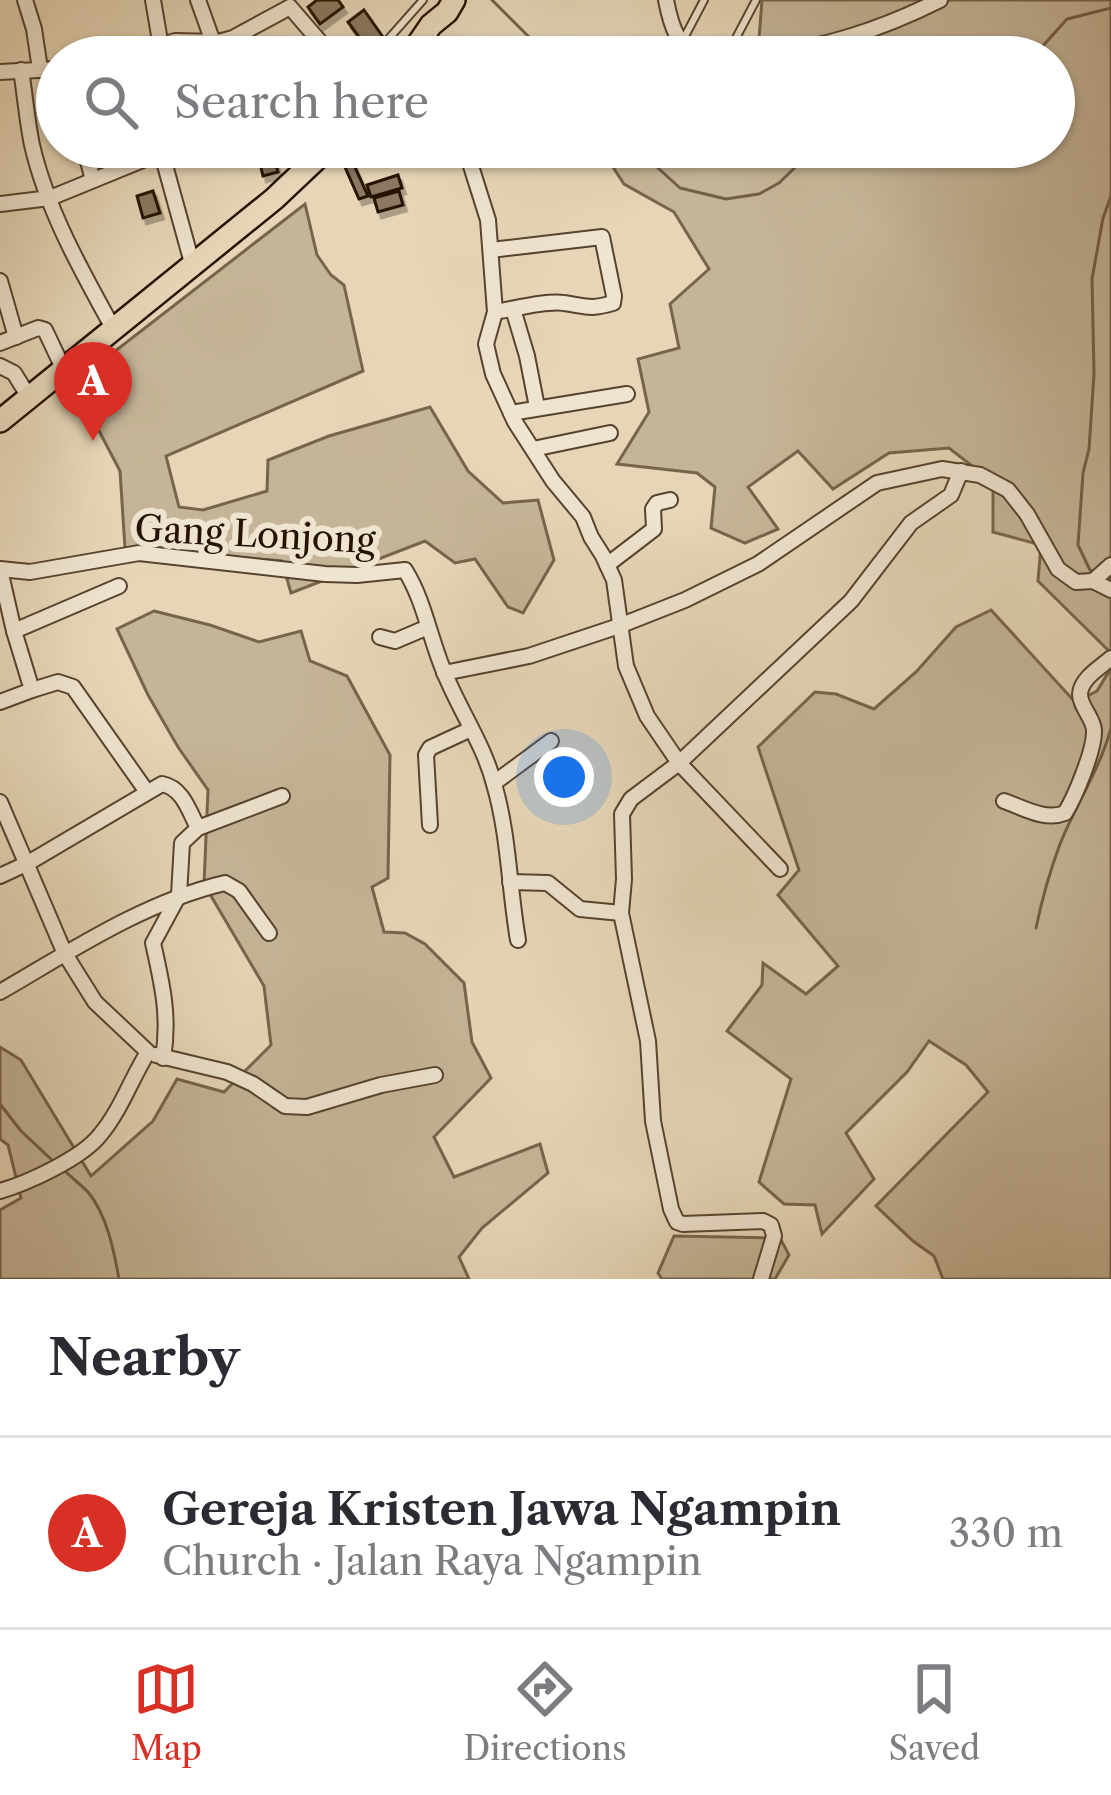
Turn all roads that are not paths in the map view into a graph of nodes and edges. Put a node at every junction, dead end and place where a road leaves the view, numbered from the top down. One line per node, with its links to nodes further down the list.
1 (25, 0): 23 (street)
2 (153, 0): 13 (street)
3 (198, 0): 14 (street)
4 (424, 0): 17 (lane)
5 (440, 0): 12 (main road)
6 (454, 0): 12 (main road)
7 (666, 0): 19 (street)
8 (704, 0): 20 (lane)
9 (756, 0): 21 (lane)
10 (940, 0): 22 (street)
11 (292, 2): 15 (street); 16 (street)
12 (431, 25): 18 (main road)
13 (159, 36)
14 (216, 36)
15 (238, 36)
16 (317, 36)
17 (391, 36)
18 (423, 36)
19 (676, 36)
20 (685, 36)
21 (737, 36)
22 (855, 36)
23 (36, 43)
24 (22, 70): 25 (street); 26 (street); 27 (street)
25 (36, 70)
26 (0, 72)
27 (36, 158)
28 (39, 168): 35 (street)
29 (90, 168): 34 (street)
30 (121, 168): 34 (street)
31 (165, 168): 38 (street)
32 (307, 168): 38 (main road)
33 (472, 168): 37 (street)
34 (93, 181): 35 (street)
35 (50, 198): 36 (street); 42 (street)
36 (0, 204)
37 (491, 250): 40 (street); 41 (street)
38 (192, 263): 42 (main road)
39 (0, 281): 43 (street)
40 (513, 309): 41 (street); 49 (street)
41 (495, 311): 50 (street)
42 (112, 328): 46 (main road)
43 (16, 337): 44 (street); 46 (street)
44 (0, 344)
45 (0, 366): 48 (street)
46 (63, 368): 48 (main road)
47 (627, 394): 49 (street)
48 (29, 397): 51 (main road)
49 (537, 407): 50 (street)
50 (511, 413): 53 (street)
51 (0, 421)
52 (610, 433): 53 (street)
53 (530, 444): 56 (street)
54 (961, 471): 58 (street); 61 (street); 71 (street)
55 (670, 500): 56 (street)
56 (607, 565): 61 (street)
57 (0, 569): 62 (street, Gang Lonjong); 63 (street)
58 (1102, 573): 60 (street)
59 (119, 586): 63 (street)
60 (1111, 590)
61 (619, 626): 66 (street); 71 (street)
62 (428, 627): 64 (street); 66 (street, Gang Lonjong)
63 (14, 631): 67 (street)
64 (380, 637)
65 (1111, 658): 75 (street)
66 (444, 673): 69 (street, Gang Lonjong)
67 (32, 690): 68 (street); 73 (street)
68 (0, 703)
69 (471, 730): 72 (street, Gang Lonjong); 77 (street)
70 (551, 741): 72 (street)
71 (679, 763): 80 (street); 84 (street)
72 (494, 783): 82 (street, Gang Lonjong)
73 (147, 792): 78 (street); 79 (street)
74 (282, 796): 78 (street)
75 (1004, 801)
76 (0, 802): 79 (street)
77 (430, 826)
78 (198, 828): 83 (street)
79 (28, 863): 81 (street); 87 (street)
80 (780, 869)
81 (0, 876)
82 (510, 882): 84 (street); 86 (street, Gang Lonjong)
83 (179, 895): 85 (street); 87 (street); 89 (street)
84 (622, 913): 92 (street)
85 (268, 933)
86 (518, 940)
87 (65, 954): 88 (street); 89 (street)
88 (0, 992)
89 (156, 1055): 90 (street); 91 (street)
90 (435, 1075)
91 (0, 1191)
92 (761, 1279)

